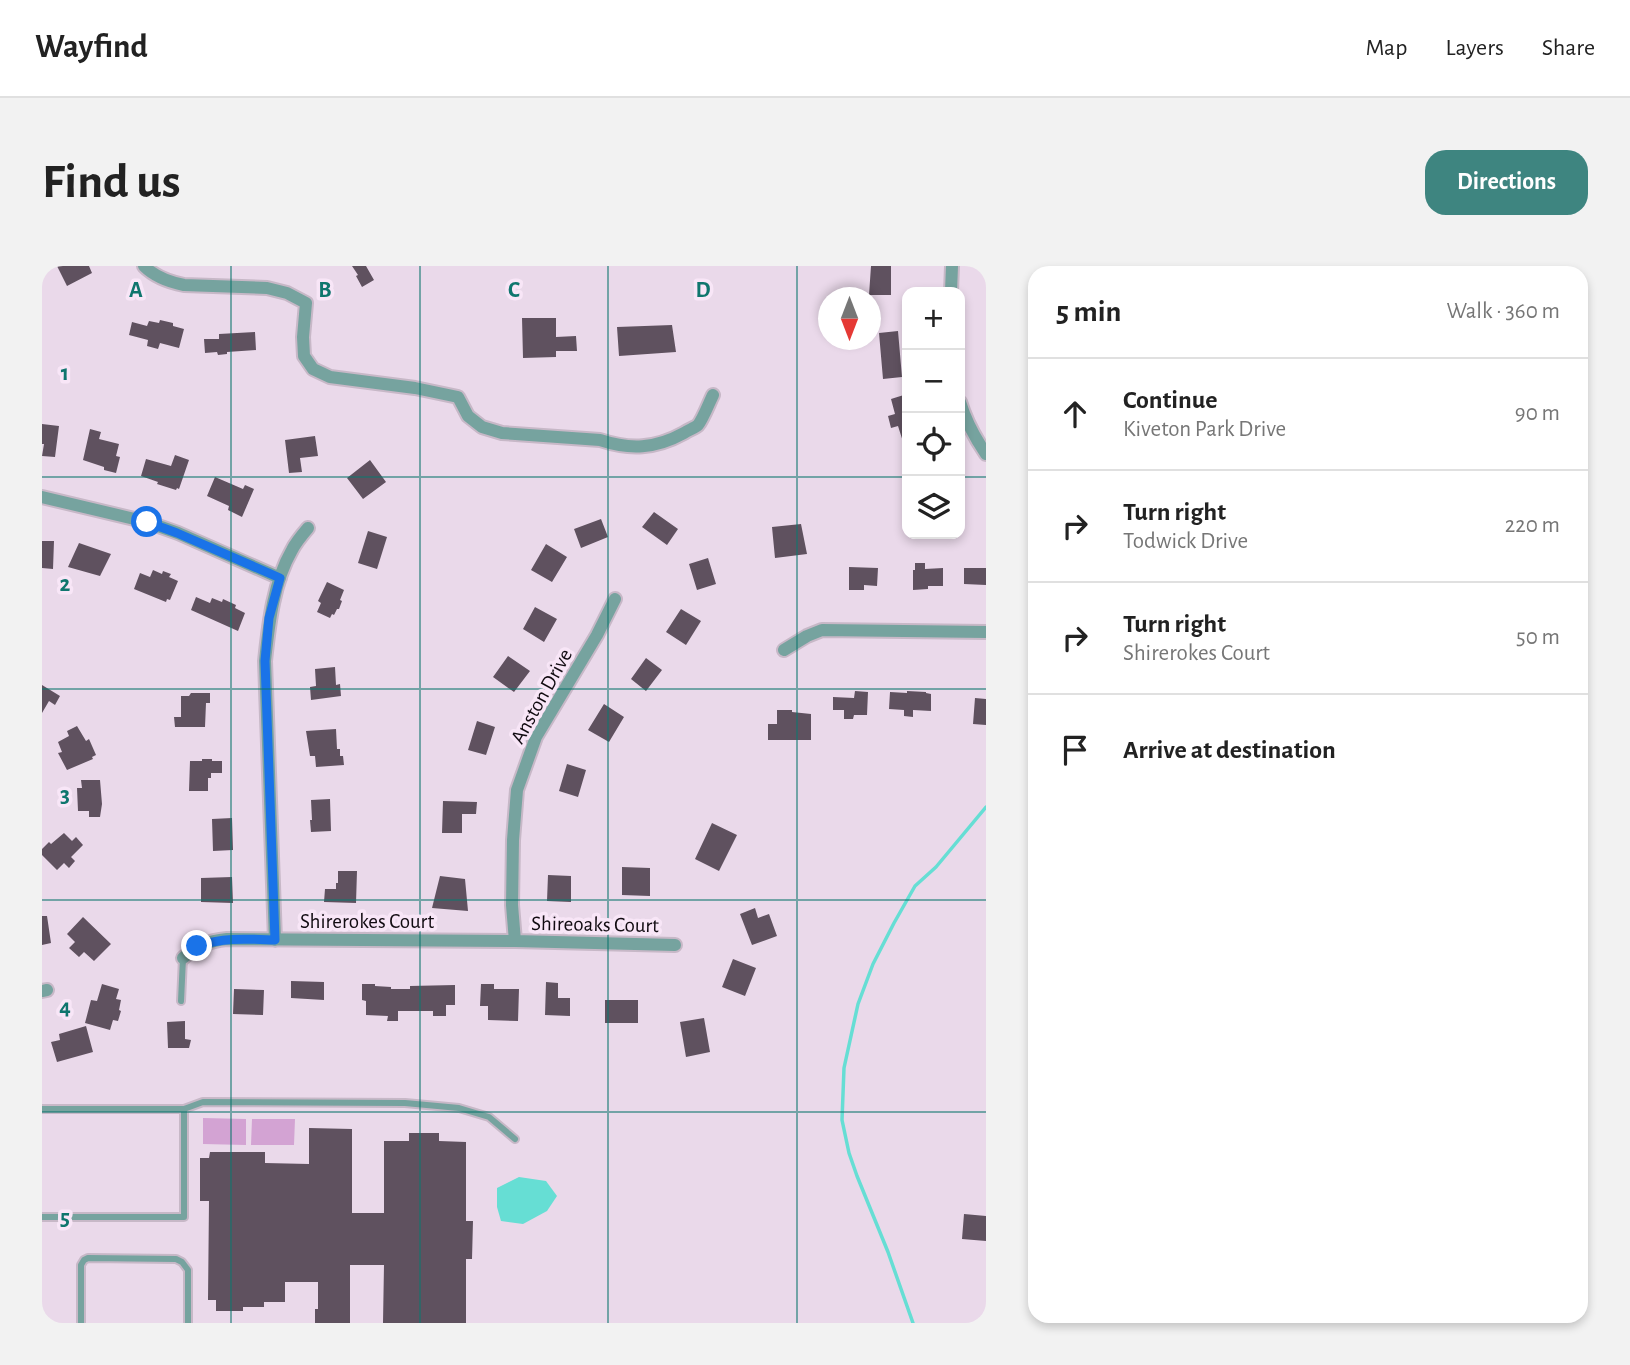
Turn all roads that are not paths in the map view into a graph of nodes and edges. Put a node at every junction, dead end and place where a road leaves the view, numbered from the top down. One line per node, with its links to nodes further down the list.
1 (144, 266): 4 (street)
2 (952, 266): 3 (street)
3 (951, 287)
4 (713, 395)
5 (964, 413): 6 (street)
6 (986, 454)
7 (42, 497): 9 (street)
8 (308, 528): 9 (street)
9 (280, 578): 13 (street)
10 (615, 599): 14 (street, Anston Drive)
11 (986, 632): 12 (street)
12 (785, 650)
13 (275, 940): 14 (street, Shirerokes Court); 16 (street, Shirerokes Court)
14 (515, 941): 15 (street, Shireoaks Court)
15 (675, 945)
16 (183, 958): 17 (lane)
17 (181, 1001)
18 (42, 1109): 19 (lane)
19 (184, 1109): 20 (lane); 21 (lane)
20 (515, 1139)
21 (42, 1217)
22 (81, 1323): 23 (lane)
23 (188, 1323)

